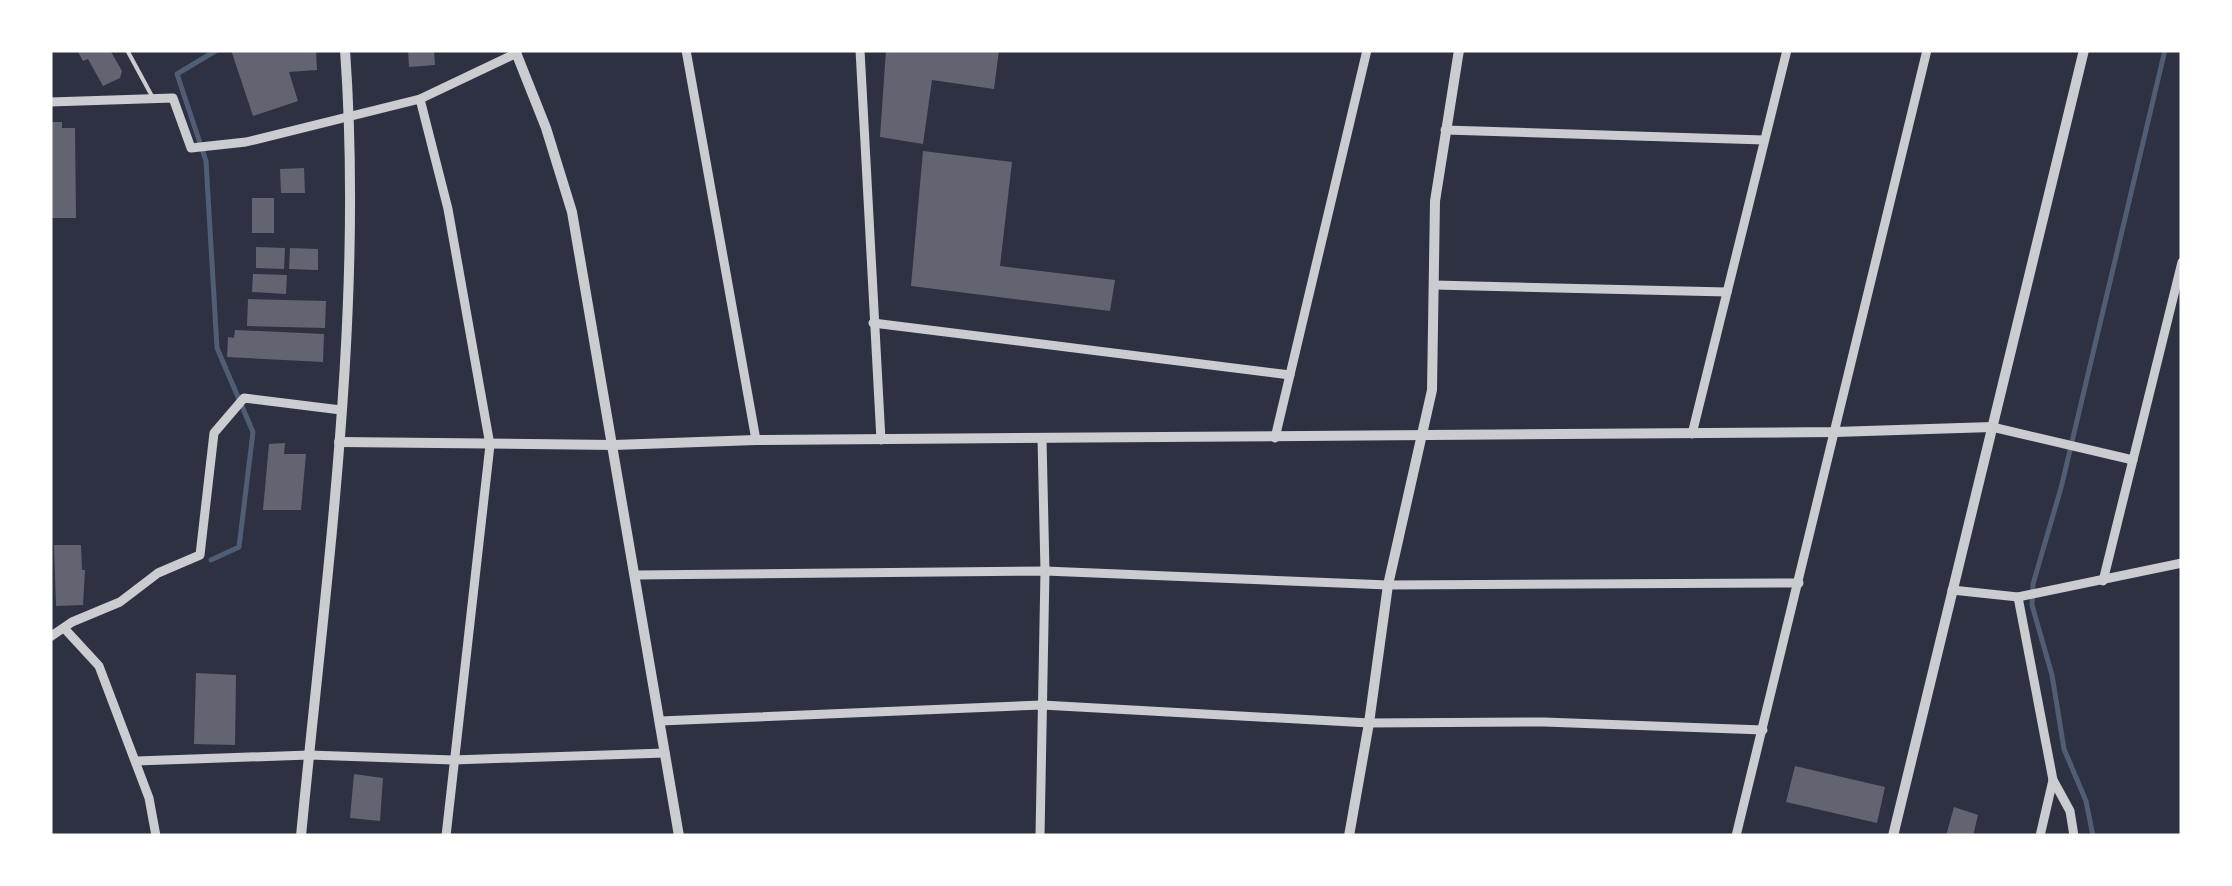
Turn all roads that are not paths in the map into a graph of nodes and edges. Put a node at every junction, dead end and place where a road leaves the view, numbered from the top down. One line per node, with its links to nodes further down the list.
1 (126, 50): 11 (lane)
2 (345, 50): 14 (street)
3 (686, 50): 30 (street)
4 (860, 50): 21 (street)
5 (1367, 50): 22 (street)
6 (1459, 50): 15 (street)
7 (1786, 50): 16 (street)
8 (1927, 50): 25 (street)
9 (2084, 50): 24 (street)
10 (516, 52): 12 (street); 34 (street)
11 (153, 98): 13 (street); 14 (street)
12 (420, 99): 14 (street); 33 (street)
13 (50, 102)
14 (350, 117): 23 (street)
15 (1445, 130): 16 (street); 18 (street)
16 (1764, 140): 19 (street)
17 (2182, 262): 20 (street)
18 (1434, 284): 19 (street); 28 (street)
19 (1727, 292): 26 (street)
20 (2178, 295): 35 (street)
21 (874, 323): 22 (street); 31 (street)
22 (1290, 374): 27 (street)
23 (341, 410): 32 (street); 44 (street)
24 (1992, 426): 25 (street); 35 (street); 42 (street)
25 (1835, 432): 26 (street); 40 (street)
26 (1692, 434): 28 (street)
27 (1274, 438): 28 (street); 29 (street)
28 (1422, 438): 41 (street)
29 (1042, 439): 31 (street); 37 (street)
30 (756, 440): 31 (street); 34 (street)
31 (881, 440)
32 (339, 442): 33 (street); 51 (street)
33 (490, 445): 34 (street); 52 (street)
34 (614, 445): 38 (street)
35 (2133, 460): 39 (street)
36 (2182, 563): 39 (street)
37 (1045, 571): 38 (street); 41 (street); 46 (street)
38 (636, 575): 47 (street)
39 (2103, 580): 43 (street)
40 (1799, 583): 41 (street); 49 (street)
41 (1388, 585): 48 (street)
42 (1952, 590): 43 (street); 62 (street)
43 (2020, 597): 54 (street)
44 (64, 628): 45 (street); 53 (street)
45 (50, 637)
46 (1042, 704): 47 (street); 48 (street); 59 (street)
47 (660, 721): 50 (street)
48 (1370, 723): 49 (street); 60 (street)
49 (1763, 730): 61 (street)
50 (666, 753): 52 (street); 58 (street)
51 (309, 756): 52 (street); 53 (street); 56 (street)
52 (453, 760): 57 (street)
53 (136, 761): 55 (street)
54 (2053, 780): 63 (street); 64 (street)
55 (156, 836)
56 (301, 836)
57 (446, 836)
58 (679, 836)
59 (1040, 836)
60 (1350, 836)
61 (1736, 836)
62 (1892, 836)
63 (2040, 836)
64 (2074, 836)

